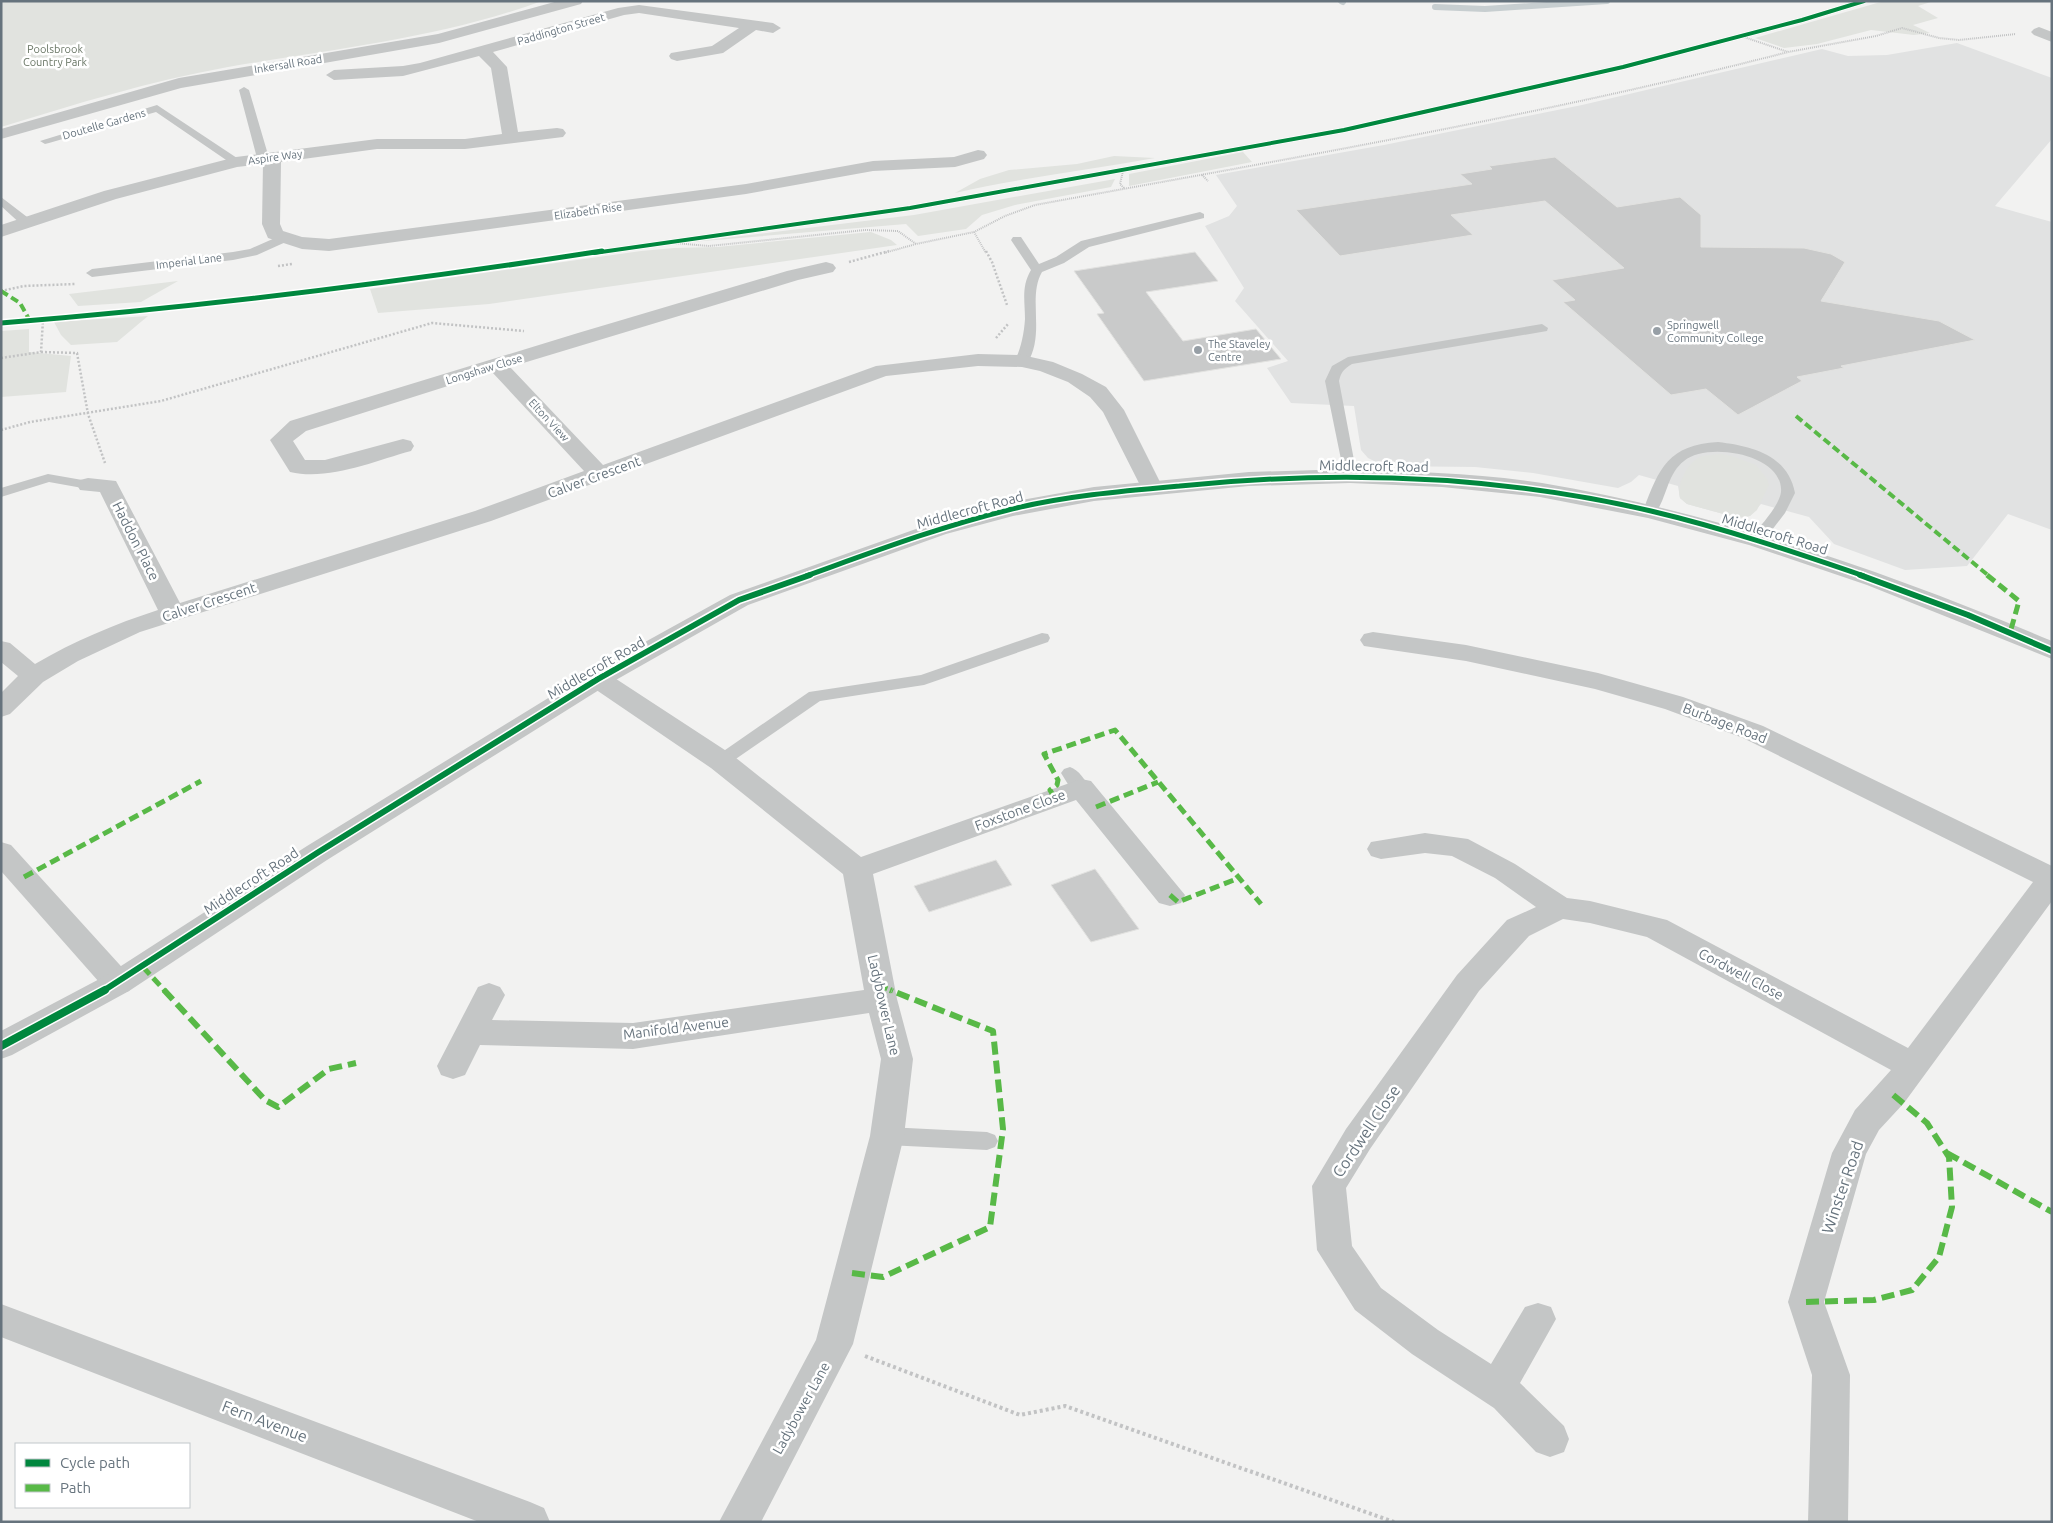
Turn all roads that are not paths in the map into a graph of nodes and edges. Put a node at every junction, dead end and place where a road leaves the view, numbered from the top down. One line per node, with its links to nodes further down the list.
1 (576, 1): 9 (street, Inkersall Road)
2 (754, 25): 3 (street, Paddington Street); 4 (street, Paddington Street); 5 (street)
3 (773, 28)
4 (483, 51): 6 (street, Paddington Street); 10 (street)
5 (677, 56)
6 (334, 75)
7 (244, 90): 13 (lane)
8 (557, 133): 10 (street, Aspire Way)
9 (1, 134)
10 (511, 139): 13 (street, Aspire Way)
11 (45, 141): 14 (lane, Doutelle Gardens)
12 (978, 155): 19 (street, Elizabeth Rise)
13 (267, 158): 14 (street, Aspire Way); 19 (street)
14 (236, 162): 17 (street, Aspire Way)
15 (1, 200): 17 (lane)
16 (1200, 216): 22 (lane)
17 (27, 223): 18 (street, Aspire Way)
18 (1, 231)
19 (284, 238): 23 (lane, Imperial Lane)
20 (1017, 240): 22 (lane)
21 (826, 268): 26 (street, Longshaw Close)
22 (1037, 270): 25 (lane)
23 (92, 273)
24 (1542, 328): 29 (lane)
25 (1022, 361): 28 (street, Calver Crescent); 31 (street, Calver Crescent)
26 (497, 365): 27 (street, Longshaw Close); 28 (street, Elton View)
27 (402, 446)
28 (600, 475): 35 (street, Calver Crescent)
29 (1350, 476): 31 (street, Middlecroft Road); 33 (street, Middlecroft Road)
30 (88, 485): 32 (lane); 35 (street, Haddon Place)
31 (1152, 488): 41 (street, Middlecroft Road)
32 (2, 492)
33 (1650, 511): 34 (street, Middlecroft Road); 34 (lane)
34 (1757, 540): 39 (street, Middlecroft Road)
35 (172, 613): 40 (street, Calver Crescent)
36 (1042, 638): 43 (lane)
37 (1373, 640): 47 (street, Burbage Road)
38 (1, 648): 40 (street)
39 (2052, 651)
40 (34, 676): 42 (street, Calver Crescent)
41 (598, 679): 43 (street); 50 (street, Middlecroft Road)
42 (1, 708)
43 (721, 761): 46 (street)
44 (1381, 849): 49 (street, Cordwell Close)
45 (1, 852): 50 (street)
46 (856, 869): 48 (street, Foxstone Close); 52 (street, Ladybower Lane)
47 (2052, 879): 56 (street, Winster Road)
48 (1170, 895)
49 (1560, 908): 56 (street, Cordwell Close); 61 (street, Cordwell Close)
50 (118, 983): 54 (street, Middlecroft Road)
51 (489, 995): 53 (street)
52 (881, 999): 53 (street, Manifold Avenue); 57 (street, Ladybower Lane)
53 (470, 1032): 55 (street)
54 (1, 1046)
55 (453, 1066)
56 (1912, 1066): 65 (street, Winster Road)
57 (887, 1136): 58 (lane); 64 (street, Ladybower Lane)
58 (987, 1140)
59 (1538, 1319): 61 (street)
60 (1, 1320): 63 (street, Fern Avenue)
61 (1496, 1390): 62 (street, Cordwell Close)
62 (1550, 1439)
63 (530, 1522)
64 (738, 1522)
65 (1828, 1522)

